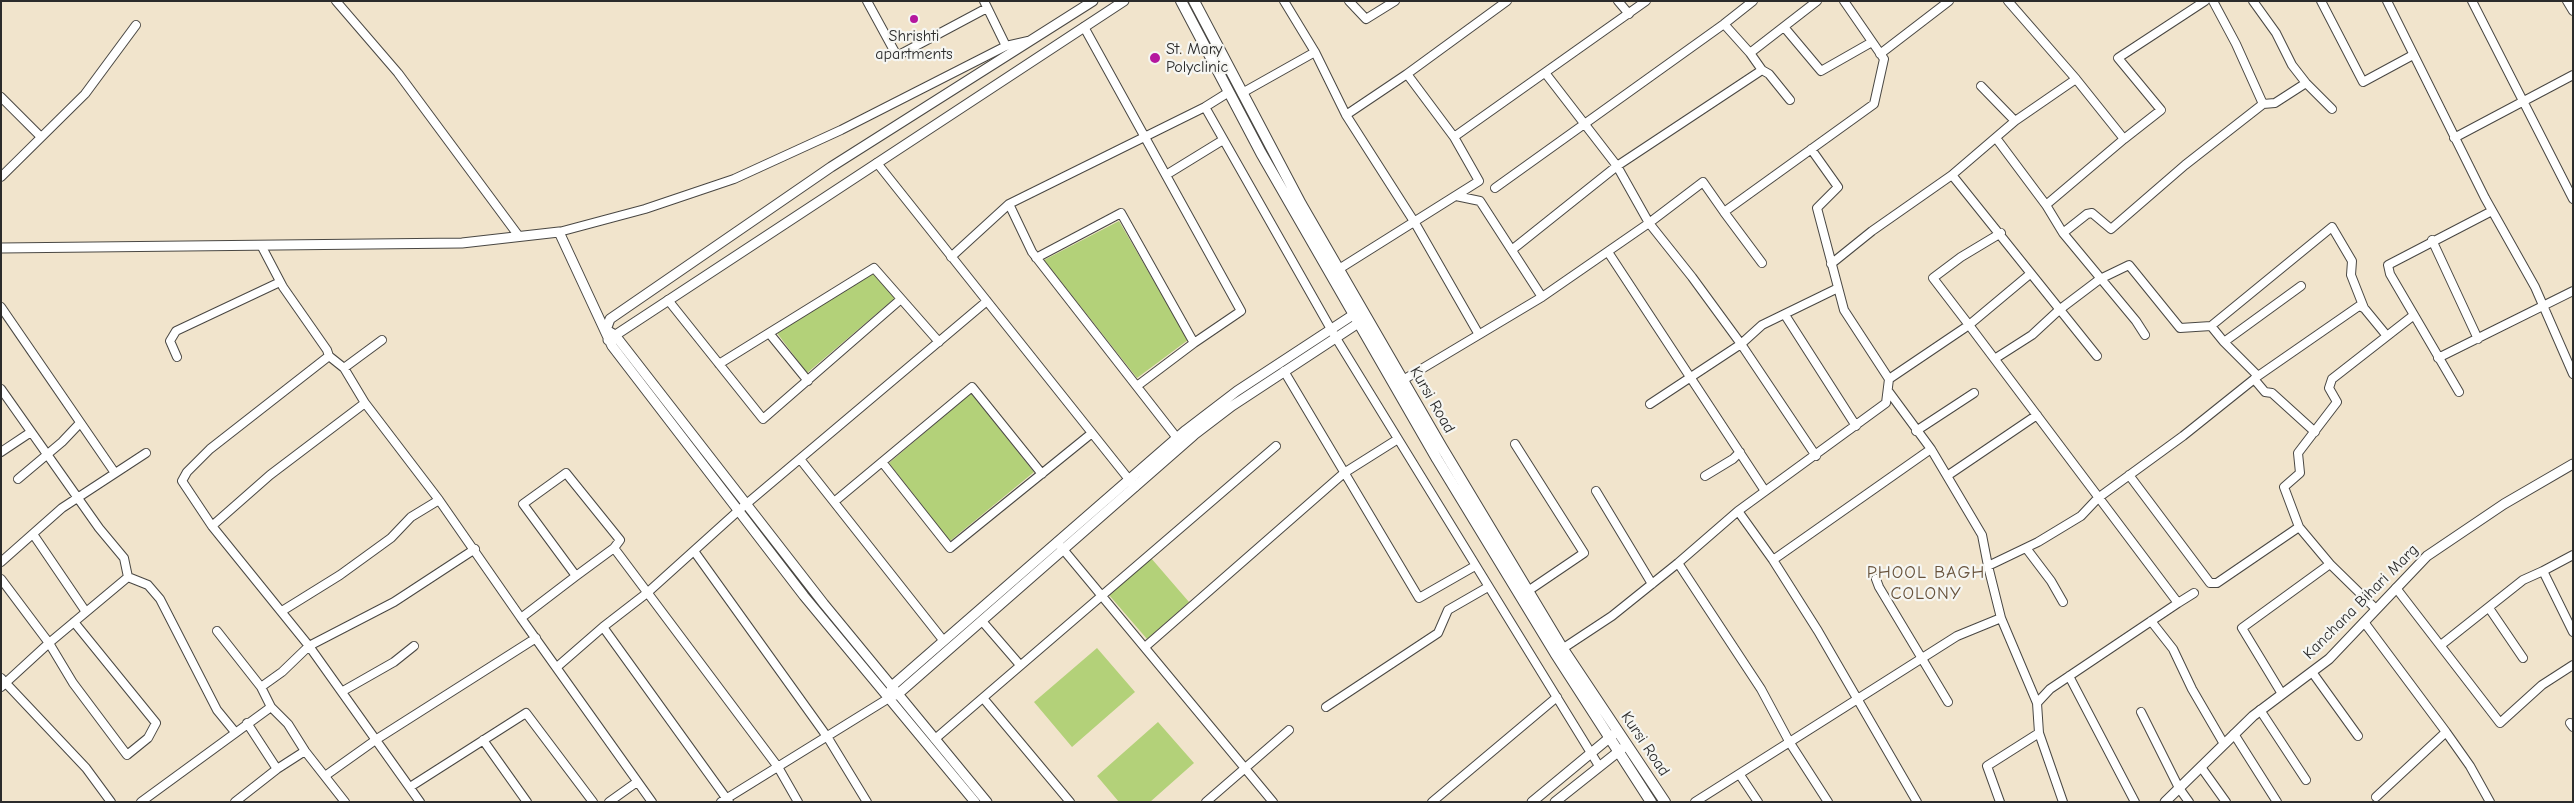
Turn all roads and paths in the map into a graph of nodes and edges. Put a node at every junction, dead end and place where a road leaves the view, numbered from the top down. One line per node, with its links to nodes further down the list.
1 (336, 1): 82 (street)
2 (867, 1): 25 (street)
3 (1093, 1): 32 (street)
4 (1124, 1): 30 (street)
5 (1181, 1): 46 (main road, Kursi Road)
6 (1194, 1): 47 (main road, Kursi Road)
7 (1284, 1): 35 (street)
8 (1349, 1): 9 (street)
9 (1396, 1)
10 (1507, 1): 40 (street)
11 (1618, 1): 27 (street)
12 (1646, 1): 27 (street)
13 (1753, 1): 28 (street)
14 (1817, 1): 31 (street)
15 (1844, 1): 33 (street)
16 (1949, 1): 37 (street)
17 (2008, 1): 43 (street)
18 (2205, 1): 62 (street)
19 (2213, 1): 51 (street)
20 (2253, 1): 44 (street)
21 (2320, 1): 38 (street)
22 (2387, 1): 38 (street)
23 (2472, 1): 49 (street)
24 (2568, 1): 26 (street)
25 (986, 4): 34 (street)
26 (2573, 11)
27 (1629, 14): 41 (street)
28 (1724, 24): 36 (street); 56 (street)
29 (136, 25): 57 (street)
30 (1084, 27): 58 (street); 65 (street)
31 (1784, 27): 33 (street); 36 (street)
32 (1030, 41): 34 (street); 112 (street)
33 (1872, 42): 37 (street)
34 (1006, 46): 79 (street)
35 (1315, 52): 47 (street); 54 (street)
36 (1750, 54): 39 (street)
37 (1880, 54): 64 (street)
38 (2413, 55): 61 (street)
39 (1762, 70): 50 (street); 66 (street)
40 (1407, 74): 54 (street); 59 (street)
41 (1546, 74): 56 (street); 59 (street)
42 (2573, 75): 49 (street)
43 (2076, 79): 55 (street); 62 (street)
44 (2306, 84): 51 (street); 53 (street)
45 (1982, 86): 55 (street)
46 (1229, 92): 52 (street); 109 (main road, Kursi Road)
47 (1242, 93): 92 (main road, Kursi Road)
48 (1, 97): 57 (street)
49 (2524, 99): 61 (street); 72 (street)
50 (1790, 100)
51 (2263, 104): 81 (street)
52 (1205, 107): 58 (street); 63 (street)
53 (2332, 109)
54 (1346, 115): 77 (street)
55 (2015, 121): 60 (street)
56 (1585, 125): 66 (street); 70 (street)
57 (40, 136): 69 (street)
58 (1144, 137): 67 (street); 73 (street)
59 (1454, 137): 71 (street)
60 (1996, 138): 68 (street); 74 (street)
61 (2454, 138): 75 (street)
62 (2124, 139): 74 (street)
63 (1224, 140): 67 (street); 115 (street)
64 (1811, 149): 76 (street); 91 (street)
65 (877, 163): 88 (street); 101 (street)
66 (1617, 166): 78 (street); 86 (street)
67 (1166, 175): 123 (street)
68 (1952, 175): 80 (street); 91 (street)
69 (1, 177)
70 (1495, 188)
71 (1456, 196): 77 (street); 86 (street)
72 (2573, 199)
73 (1009, 204): 88 (street); 89 (street)
74 (2046, 205): 81 (street)
75 (2492, 210): 83 (street); 103 (street)
76 (1724, 212): 78 (street); 90 (street)
77 (1415, 223): 92 (street); 114 (street)
78 (1649, 223): 87 (street); 124 (street)
79 (559, 232): 82 (street); 112 (street)
80 (2001, 233): 93 (street); 110 (street)
81 (2063, 233): 94 (street)
82 (518, 236): 84 (street)
83 (2432, 240): 108 (street); 119 (street)
84 (262, 247): 85 (street); 95 (street)
85 (1, 248)
86 (1513, 249): 99 (street)
87 (1608, 252): 99 (street); 134 (street)
88 (952, 257): 102 (street)
89 (1036, 258): 123 (street); 139 (street)
90 (1762, 263)
91 (1831, 264): 97 (street)
92 (1339, 269): 109 (main road, Kursi Road)
93 (2030, 274): 106 (street); 110 (street)
94 (2100, 279): 106 (street); 111 (street); 116 (street)
95 (280, 282): 125 (street); 127 (street)
96 (2301, 286): 122 (street)
97 (1838, 288): 107 (street); 136 (street)
98 (2573, 291): 103 (street)
99 (1542, 297): 114 (street)
100 (901, 299): 113 (street); 121 (street); 138 (street)
101 (668, 300): 118 (street); 130 (street)
102 (987, 302): 121 (street); 152 (street)
103 (2543, 306): 119 (street); 133 (street)
104 (1, 307): 147 (street)
105 (2364, 308): 111 (street); 117 (street); 135 (street)
106 (2059, 310): 126 (street); 128 (street)
107 (1785, 315): 124 (street); 148 (street)
108 (2414, 315): 117 (street); 129 (street)
109 (1360, 316): 115 (street); 137 (main road, Kursi Road); 233 (main road, Kursi Road)
110 (1969, 325): 128 (street); 136 (street)
111 (2211, 326): 122 (street)
112 (606, 330): 118 (street)
113 (769, 333): 130 (street); 138 (street)
114 (1478, 333): 137 (street)
115 (1334, 334): 132 (street); 153 (street); 154 (street)
116 (2145, 335)
117 (2387, 336): 151 (street)
118 (612, 338): 180 (street); 181 (street)
119 (2478, 339): 129 (street)
120 (382, 340): 131 (street)
121 (939, 342): 163 (street)
122 (2224, 342): 135 (street)
123 (1194, 343): 139 (street)
124 (1741, 344): 134 (street); 162 (street)
125 (329, 356): 131 (street); 183 (street)
126 (2097, 356)
127 (177, 357)
128 (1996, 358): 146 (street)
129 (2438, 358): 142 (street)
130 (719, 364): 138 (street)
131 (344, 368): 144 (street)
132 (1284, 371): 166 (street); 173 (street)
133 (2573, 374)
134 (1690, 376): 145 (street); 159 (street)
135 (2256, 377): 151 (street); 169 (street)
136 (1889, 379): 141 (street)
137 (1403, 380): 207 (main road, Kursi Road)
138 (808, 381)
139 (1137, 386): 153 (street)
140 (1, 389): 150 (street)
141 (1889, 392): 148 (street); 149 (street)
142 (2459, 392)
143 (1974, 393): 149 (street)
144 (365, 403): 178 (street); 183 (street)
145 (1650, 404)
146 (2037, 415): 171 (street); 177 (street)
147 (80, 423): 161 (street); 167 (street)
148 (1856, 426): 162 (street)
149 (1916, 431): 157 (street)
150 (32, 432): 158 (street); 161 (street)
151 (2315, 432): 184 (street)
152 (1092, 434): 168 (street); 173 (street)
153 (1177, 438): 173 (street)
154 (1398, 439): 166 (street); 197 (street)
155 (1515, 444): 207 (street)
156 (1276, 446): 210 (street)
157 (1931, 449): 171 (street); 193 (street)
158 (1, 452)
159 (1740, 452): 170 (street); 175 (street)
160 (146, 453): 167 (street)
161 (47, 454): 172 (street); 176 (street)
162 (1816, 456): 175 (street)
163 (800, 459): 179 (street); 180 (street)
164 (882, 462): 168 (street); 168 (street); 179 (street)
165 (2573, 464): 206 (street, Kanchana Bihari Marg)
166 (1344, 472): 197 (street); 232 (street)
167 (115, 473): 176 (street)
168 (1042, 474)
169 (2129, 475): 177 (street); 184 (street)
170 (1705, 476)
171 (1947, 476): 198 (street)
172 (18, 479)
173 (1132, 483): 186 (street); 190 (street)
174 (1596, 491): 204 (street)
175 (1766, 491): 182 (street)
176 (78, 498): 185 (street); 201 (street)
177 (2098, 498): 188 (street); 212 (street)
178 (439, 500): 189 (street); 215 (street)
179 (834, 502): 227 (street)
180 (746, 504): 181 (street); 242 (street)
181 (738, 511): 191 (street); 247 (street)
182 (1738, 511): 193 (street); 195 (street)
183 (212, 526): 215 (street)
184 (2299, 527): 196 (street)
185 (33, 534): 194 (street); 216 (street)
186 (1057, 542): 190 (street); 227 (street)
187 (614, 548): 200 (street); 200 (street); 208 (street)
188 (2026, 548): 198 (street); 211 (street)
189 (475, 549): 217 (street); 229 (street)
190 (1064, 549): 210 (street); 219 (street)
191 (694, 551): 208 (street); 265 (street)
192 (2573, 555): 199 (street)
193 (1773, 560): 250 (street)
194 (1, 562)
195 (1678, 563): 204 (street); 270 (street)
196 (2330, 564): 214 (street); 246 (street)
197 (1475, 566): 205 (street)
198 (1988, 566): 218 (street)
199 (2543, 571): 213 (street); 225 (street)
200 (576, 576): 217 (street)
201 (128, 577): 216 (street); 260 (street)
202 (1, 579): 228 (street)
203 (1876, 579): 235 (street)
204 (1652, 584): 233 (street)
205 (1488, 586): 249 (street); 254 (street)
206 (2396, 588): 214 (street, Kanchana Bihari Marg); 231 (street)
207 (1528, 591): 233 (main road, Kursi Road)
208 (647, 593): 223 (street); 278 (street)
209 (2194, 593): 212 (street)
210 (1102, 595): 232 (street); 236 (street)
211 (2063, 602)
212 (2178, 603): 220 (street)
213 (2489, 608): 231 (street); 234 (street)
214 (2376, 609): 222 (street, Kanchana Bihari Marg)
215 (282, 611): 229 (street)
216 (86, 612): 221 (street)
217 (521, 618): 226 (street)
218 (2002, 618): 235 (street); 252 (street)
219 (982, 621): 236 (street); 245 (street)
220 (2151, 621): 240 (street); 271 (street)
221 (74, 622): 228 (street); 228 (street)
222 (2364, 622): 239 (street, Kanchana Bihari Marg); 261 (street)
223 (603, 627): 238 (street); 288 (street)
224 (216, 631): 243 (street)
225 (2573, 632)
226 (536, 638): 238 (street); 267 (street)
227 (943, 640): 242 (street)
228 (49, 643): 241 (street)
229 (309, 646): 243 (street); 244 (street)
230 (414, 646): 244 (street)
231 (2441, 646): 237 (street)
232 (1145, 647): 279 (street)
233 (1559, 651): 259 (main road, Kursi Road); 266 (main road, Kursi Road)
234 (2523, 658)
235 (1920, 659): 250 (street); 251 (street)
236 (1020, 665): 248 (street)
237 (2573, 665)
238 (556, 667): 284 (street)
239 (2312, 672): 246 (street, Kanchana Bihari Marg); 264 (street)
240 (2069, 676): 252 (street); 316 (street)
241 (3, 683): 289 (street)
242 (892, 686): 245 (street); 247 (street)
243 (261, 687): 253 (street)
244 (343, 692): 267 (street)
245 (898, 694): 247 (street); 268 (street)
246 (2282, 694): 255 (street, Kanchana Bihari Marg)
247 (889, 698): 265 (street); 300 (street)
248 (983, 698): 268 (street); 302 (street)
249 (1557, 698): 274 (street); 305 (street)
250 (1856, 700): 270 (street); 313 (street)
251 (1948, 702)
252 (2037, 702): 262 (street)
253 (270, 707): 257 (street); 273 (street)
254 (1326, 707)
255 (2260, 710): 263 (street, Kanchana Bihari Marg); 283 (street)
256 (2141, 712): 286 (street)
257 (247, 723): 260 (street); 280 (street)
258 (1289, 730): 279 (street)
259 (1618, 731): 266 (street); 272 (main road, Kursi Road)
260 (235, 732): 290 (street)
261 (2446, 732): 287 (street); 321 (street)
262 (2040, 733): 314 (street); 315 (street)
263 (2234, 734): 271 (street, Kanchana Bihari Marg); 320 (street)
264 (2358, 736)
265 (828, 738): 278 (street); 299 (street)
266 (1608, 738): 274 (street); 275 (main road, Kursi Road)
267 (377, 739): 282 (street); 285 (street)
268 (935, 739): 301 (street)
269 (483, 740): 285 (street); 294 (street); 295 (street)
270 (1790, 743): 281 (street); 312 (street)
271 (2224, 744): 277 (street, Kanchana Bihari Marg)
272 (1627, 746): 275 (street); 309 (main road, Kursi Road)
273 (305, 751): 280 (street); 282 (street)
274 (1590, 752): 276 (street); 306 (street)
275 (1618, 752): 276 (street); 308 (main road, Kursi Road)
276 (1599, 766): 307 (street)
277 (2201, 766): 286 (street, Kanchana Bihari Marg); 319 (street)
278 (778, 767): 288 (street); 298 (street)
279 (1245, 768): 303 (street); 304 (street)
280 (277, 769): 291 (street)
281 (1740, 775): 310 (street); 311 (street)
282 (325, 776): 292 (street)
283 (2306, 780)
284 (637, 782): 296 (street); 297 (street)
285 (410, 787): 293 (street)
286 (2179, 788): 317 (street, Kanchana Bihari Marg); 318 (street)
287 (2376, 797)
288 (726, 801)
289 (111, 802)
290 (141, 802)
291 (235, 802)
292 (345, 802)
293 (420, 802)
294 (527, 802)
295 (593, 802)
296 (609, 802)
297 (652, 802)
298 (798, 802)
299 (867, 802)
300 (975, 802)
301 (987, 802)
302 (1070, 802)
303 (1206, 802)
304 (1273, 802)
305 (1432, 802)
306 (1532, 802)
307 (1555, 802)
308 (1651, 802)
309 (1665, 802)
310 (1695, 802)
311 (1758, 802)
312 (1828, 802)
313 (1918, 802)
314 (2000, 802)
315 (2063, 802)
316 (2134, 802)
317 (2165, 802)
318 (2189, 802)
319 (2226, 802)
320 (2277, 802)
321 (2490, 802)

